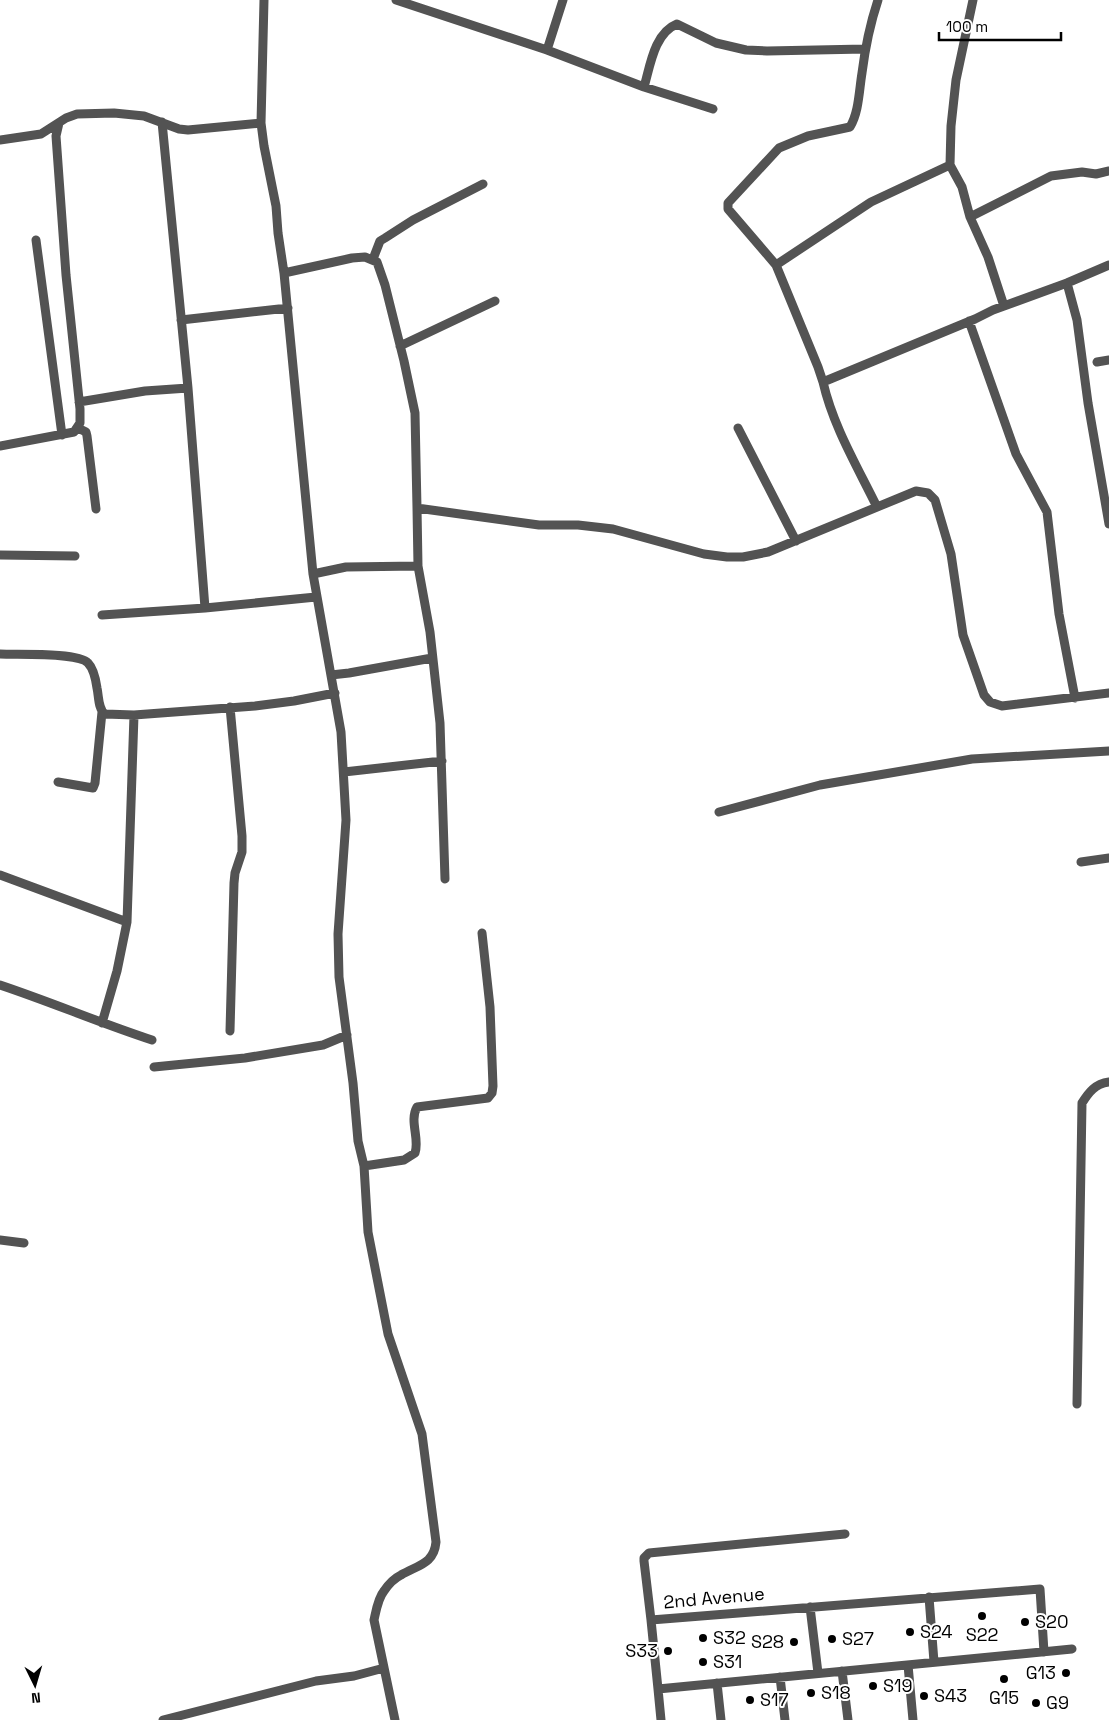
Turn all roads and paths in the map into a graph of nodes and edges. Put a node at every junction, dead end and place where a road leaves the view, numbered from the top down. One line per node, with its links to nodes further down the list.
1 (264, 0): 11 (street)
2 (396, 0): 7 (street)
3 (563, 0): 7 (street)
4 (878, 0): 6 (street)
5 (973, 0): 16 (street)
6 (865, 49): 8 (street); 22 (street)
7 (547, 50): 8 (street)
8 (644, 87): 9 (street)
9 (713, 109)
10 (162, 122): 11 (street); 12 (street); 29 (street)
11 (261, 123): 24 (street)
12 (58, 124): 13 (street); 14 (street)
13 (47, 132): 14 (street); 15 (street)
14 (56, 136): 36 (street)
15 (0, 140)
16 (950, 165): 19 (street); 22 (street)
17 (1109, 171): 19 (street)
18 (483, 184): 21 (street)
19 (970, 217): 27 (street)
20 (36, 240): 39 (street)
21 (373, 259): 24 (street); 31 (street)
22 (776, 265): 34 (street)
23 (1109, 265): 25 (street)
24 (284, 273): 28 (street)
25 (1067, 283): 27 (street); 42 (street)
26 (495, 301): 31 (street)
27 (1004, 306): 30 (street)
28 (288, 308): 29 (street); 51 (street)
29 (181, 320): 35 (street)
30 (969, 321): 34 (street); 60 (street)
31 (400, 346): 44 (street)
32 (1109, 360): 33 (street)
33 (1097, 362)
34 (823, 382): 43 (street)
35 (188, 388): 36 (street); 53 (street)
36 (79, 402): 37 (street)
37 (78, 428): 39 (street); 45 (street)
38 (738, 428): 47 (street)
39 (62, 435): 40 (street)
40 (0, 446)
41 (1109, 457): 42 (street)
42 (1099, 458): 46 (street)
43 (877, 507): 47 (street); 60 (street)
44 (418, 508): 47 (street); 50 (street)
45 (96, 509)
46 (1109, 524)
47 (796, 541)
48 (0, 555): 49 (street)
49 (75, 556)
50 (418, 566): 51 (street); 56 (street)
51 (313, 574): 52 (street)
52 (316, 597): 53 (street); 57 (street)
53 (205, 608): 54 (street)
54 (102, 615)
55 (0, 654): 62 (street)
56 (432, 658): 57 (street); 65 (street)
57 (331, 675): 58 (street)
58 (335, 693): 61 (street); 66 (street)
59 (1109, 694): 60 (street)
60 (1075, 698)
61 (230, 707): 63 (street); 77 (street)
62 (102, 712): 63 (street); 67 (street)
63 (134, 715): 73 (street)
64 (1109, 751): 68 (street)
65 (442, 761): 66 (street); 72 (street)
66 (344, 772): 78 (street)
67 (58, 782)
68 (719, 812)
69 (1109, 858): 70 (street)
70 (1081, 862)
71 (0, 875): 73 (street)
72 (445, 879)
73 (127, 922): 76 (street)
74 (482, 933): 82 (street)
75 (0, 985): 76 (street)
76 (102, 1023): 79 (street)
77 (230, 1031)
78 (347, 1035): 80 (street); 82 (street)
79 (152, 1040)
80 (154, 1067)
81 (1109, 1082): 85 (street)
82 (364, 1166): 94 (street)
83 (0, 1240): 84 (street)
84 (24, 1243)
85 (1077, 1404)
86 (845, 1534): 89 (street)
87 (929, 1597): 88 (street, 2nd Avenue); 91 (street, 2nd Avenue); 92 (street)
88 (810, 1607): 89 (street, 2nd Avenue); 96 (street)
89 (651, 1620): 99 (street, 2nd Avenue)
90 (1072, 1649): 91 (street)
91 (1044, 1652): 92 (street)
92 (934, 1662): 93 (street)
93 (908, 1665): 95 (street); 106 (street)
94 (384, 1668): 100 (street); 101 (street)
95 (842, 1671): 96 (street); 105 (street)
96 (818, 1673): 97 (street)
97 (780, 1677): 98 (street); 104 (street)
98 (717, 1682): 99 (street); 103 (street)
99 (658, 1689): 102 (street, 2nd Avenue)
100 (163, 1720)
101 (396, 1720)
102 (661, 1720)
103 (721, 1720)
104 (785, 1720)
105 (848, 1720)
106 (913, 1720)

